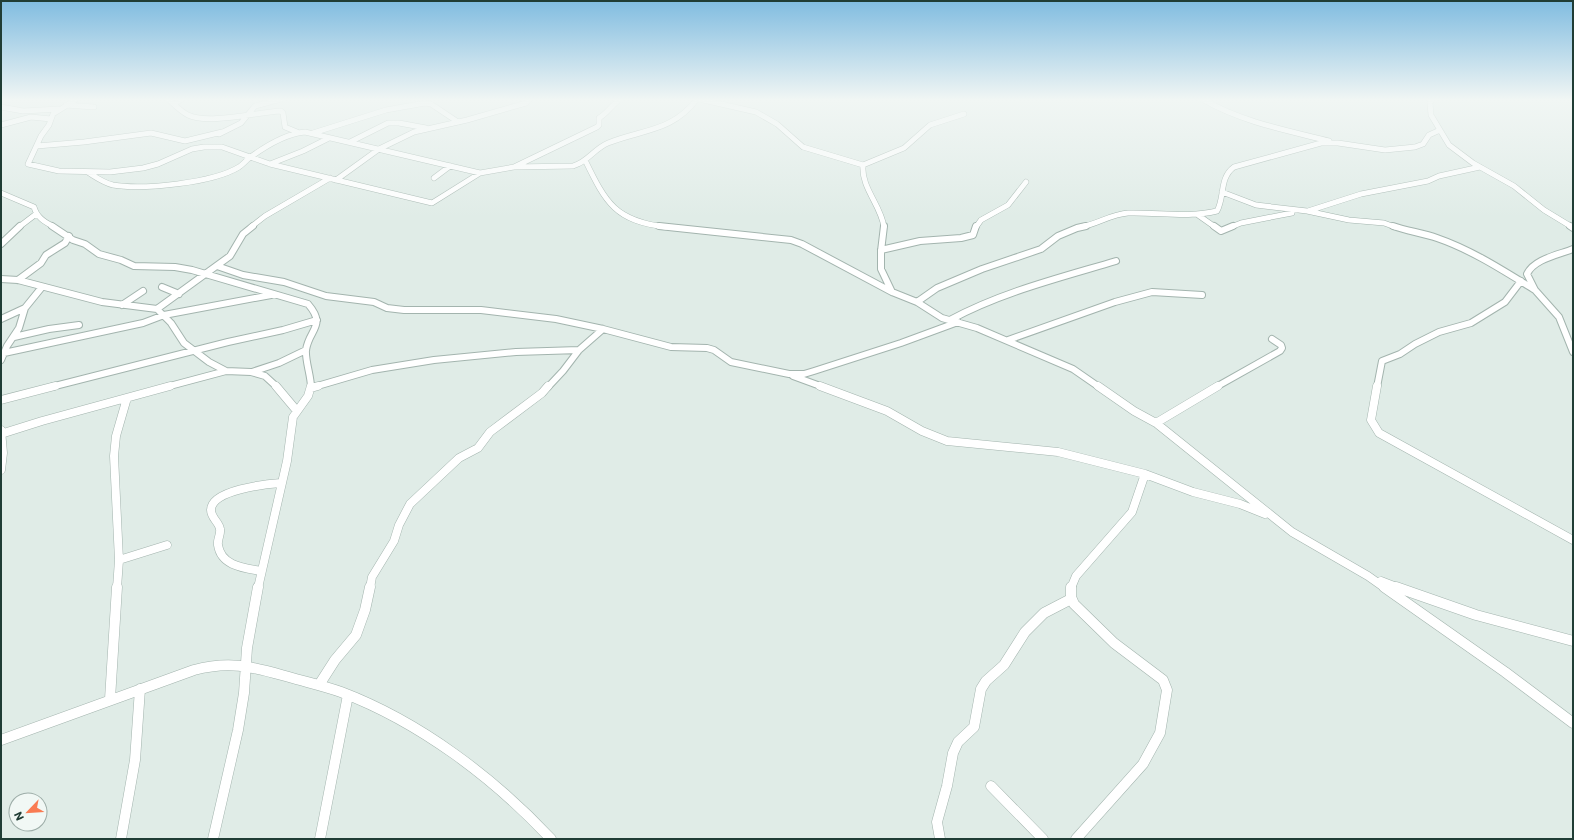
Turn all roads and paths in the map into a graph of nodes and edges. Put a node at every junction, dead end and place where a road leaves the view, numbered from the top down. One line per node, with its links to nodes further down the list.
1 (40, 138): 20 (street)
2 (112, 138): 20 (street)
3 (174, 138): 4 (street)
4 (197, 138)
5 (211, 138): 22 (street)
6 (285, 138): 23 (street)
7 (329, 138): 25 (street)
8 (330, 138): 18 (street)
9 (358, 138): 18 (street)
10 (401, 138): 21 (street)
11 (574, 138): 28 (street)
12 (626, 138): 24 (street)
13 (792, 138): 26 (street)
14 (914, 138): 26 (street)
15 (1315, 138): 19 (street)
16 (1426, 138): 19 (street)
17 (1444, 138): 29 (street)
18 (350, 142): 21 (street)
19 (1335, 143): 36 (street)
20 (37, 146): 30 (street)
21 (379, 149): 27 (street); 34 (street)
22 (190, 150): 23 (street); 30 (street)
23 (250, 157): 25 (street); 30 (street)
24 (585, 160): 28 (street); 56 (street)
25 (270, 164): 32 (street)
26 (863, 165): 45 (street)
27 (450, 166): 31 (street); 33 (street)
28 (514, 167): 31 (street)
29 (1480, 167): 38 (street); 41 (street)
30 (89, 173)
31 (480, 173): 34 (street)
32 (330, 178): 34 (street); 47 (street)
33 (434, 178)
34 (336, 180)
35 (1026, 182): 45 (street)
36 (1222, 192): 38 (street); 40 (street)
37 (1, 193): 39 (street)
38 (1307, 211): 40 (street); 51 (street)
39 (36, 214): 42 (street); 43 (street)
40 (1198, 215): 60 (street)
41 (1573, 228)
42 (69, 236): 48 (street); 50 (street)
43 (1, 244)
44 (1573, 249): 54 (street)
45 (881, 250): 56 (street)
46 (1116, 261): 67 (street)
47 (218, 266): 48 (street); 70 (street)
48 (207, 274): 57 (street); 58 (street)
49 (1, 279): 50 (street)
50 (18, 280): 53 (street)
51 (1521, 281): 54 (street); 94 (street)
52 (162, 286): 57 (street)
53 (42, 287): 61 (street); 62 (street)
54 (1535, 290): 78 (street)
55 (143, 291): 61 (street)
56 (892, 292): 60 (street)
57 (179, 294): 63 (street)
58 (272, 295): 64 (street); 66 (street)
59 (1202, 295): 73 (street)
60 (917, 302): 67 (street)
61 (122, 305): 63 (street)
62 (25, 308): 65 (street); 71 (street)
63 (157, 309): 64 (street)
64 (164, 315): 77 (street); 79 (street)
65 (1, 320)
66 (316, 320): 75 (street); 77 (street)
67 (950, 320): 68 (street)
68 (959, 322): 73 (street); 83 (street)
69 (79, 325): 71 (street)
70 (603, 329): 76 (street); 83 (street)
71 (14, 337): 74 (street)
72 (1272, 339): 88 (street)
73 (1008, 340): 88 (street)
74 (4, 345): 79 (street)
75 (306, 350): 82 (street); 84 (street)
76 (579, 350): 84 (street); 102 (street)
77 (194, 352): 81 (street); 86 (street)
78 (1573, 352)
79 (4, 353): 80 (street)
80 (1, 360)
81 (226, 371): 82 (street); 85 (street)
82 (251, 372): 87 (street)
83 (789, 374): 91 (street)
84 (311, 388): 87 (street)
85 (127, 398): 89 (street); 96 (street)
86 (1, 400)
87 (297, 411): 92 (street)
88 (1156, 424): 93 (street)
89 (1, 432): 90 (street)
90 (1, 470)
91 (1144, 474): 93 (street); 99 (street)
92 (280, 483): 97 (street); 97 (street)
93 (1273, 517): 98 (street)
94 (1573, 540)
95 (167, 545): 96 (street)
96 (119, 560): 105 (street)
97 (261, 571): 101 (street)
98 (1368, 576): 100 (street); 106 (street)
99 (1071, 599): 113 (street); 115 (street)
100 (1573, 641)
101 (246, 667): 102 (street); 103 (street); 110 (street)
102 (319, 685): 104 (street)
103 (140, 689): 105 (street); 109 (street)
104 (348, 695): 111 (street); 112 (street)
105 (110, 699): 107 (street)
106 (1573, 723)
107 (1, 740)
108 (991, 786): 114 (street)
109 (121, 839)
110 (213, 839)
111 (320, 839)
112 (551, 839)
113 (940, 839)
114 (1043, 839)
115 (1076, 839)

